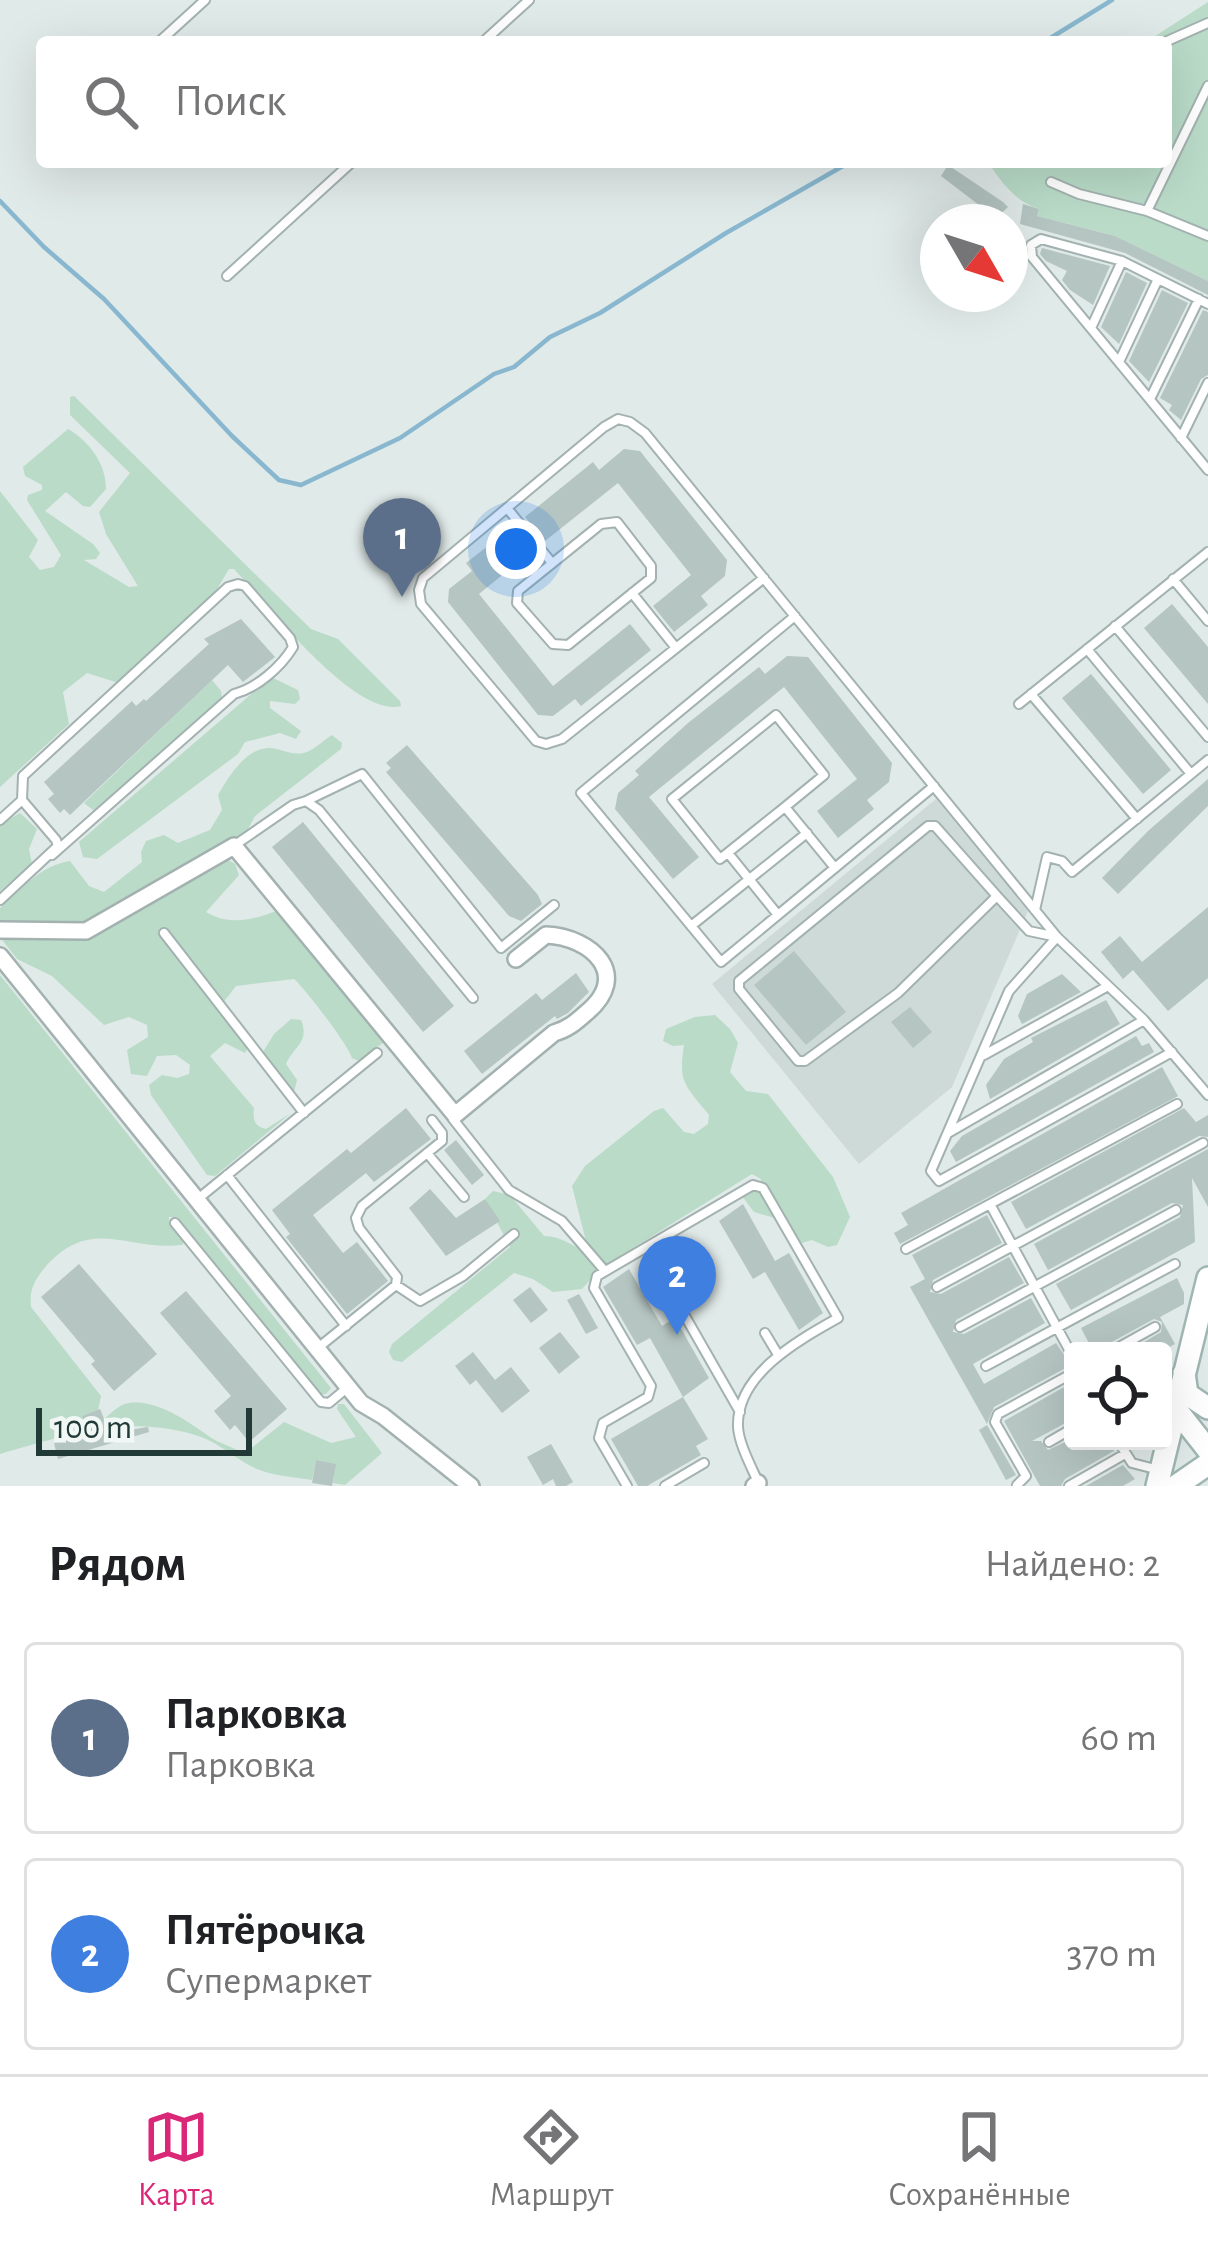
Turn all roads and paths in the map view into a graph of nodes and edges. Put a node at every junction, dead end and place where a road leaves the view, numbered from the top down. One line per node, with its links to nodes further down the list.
1 (205, 0): 4 (lane)
2 (529, 0): 5 (lane)
3 (1208, 23): 6 (lane)
4 (166, 36)
5 (490, 36)
6 (1172, 39)
7 (1208, 86): 8 (lane)
8 (1172, 160)
9 (345, 168): 15 (lane)
10 (1168, 168): 12 (lane)
11 (1051, 182): 12 (lane)
12 (1147, 211): 13 (lane)
13 (1208, 236)
14 (1122, 260): 16 (lane); 18 (lane); 18 (lane)
15 (227, 276)
16 (1158, 278): 17 (lane); 19 (lane)
17 (1204, 302): 21 (lane)
18 (1091, 328): 19 (lane)
19 (1119, 362): 21 (lane)
20 (1208, 383): 22 (lane)
21 (1150, 399): 22 (lane)
22 (1181, 438): 23 (lane)
23 (1208, 470)
24 (506, 508): 26 (lane); 27 (lane); 33 (lane)
25 (1208, 552): 28 (lane)
26 (552, 563): 29 (lane); 29 (lane)
27 (764, 578): 30 (lane); 33 (lane)
28 (1173, 579): 31 (lane); 32 (lane)
29 (632, 593): 33 (lane)
30 (795, 616): 40 (lane); 57 (lane)
31 (1208, 621)
32 (1115, 626): 34 (lane); 37 (lane)
33 (676, 648)
34 (1087, 649): 35 (lane); 39 (lane)
35 (1031, 694): 36 (lane); 44 (lane)
36 (1018, 704)
37 (1208, 737)
38 (1208, 760): 39 (lane)
39 (1191, 774): 44 (lane)
40 (934, 786): 50 (lane); 55 (lane)
41 (22, 800): 45 (lane); 49 (lane); 49 (lane)
42 (306, 801): 47 (lane); 54 (lane); 64 (lane)
43 (785, 807): 46 (lane); 48 (lane); 48 (lane)
44 (1137, 819): 55 (lane)
45 (0, 820)
46 (807, 833): 50 (lane); 51 (lane)
47 (234, 846): 58 (street); 72 (street)
48 (728, 853): 51 (lane)
49 (52, 855): 53 (lane)
50 (835, 868): 56 (lane)
51 (749, 880): 56 (lane); 57 (lane)
52 (997, 896): 52 (lane); 60 (lane)
53 (0, 899)
54 (554, 905)
55 (1035, 910): 60 (lane)
56 (778, 915): 57 (lane)
57 (691, 926)
58 (0, 931)
59 (164, 933): 71 (lane)
60 (1057, 937): 63 (lane); 68 (lane)
61 (0, 956): 79 (street)
62 (516, 959): 72 (street)
63 (1108, 986): 65 (lane); 68 (lane)
64 (473, 998)
65 (1144, 1020): 66 (lane); 74 (lane)
66 (1172, 1052): 69 (lane); 74 (lane)
67 (377, 1053): 71 (lane)
68 (981, 1057): 74 (lane)
69 (1208, 1094)
70 (1178, 1104): 80 (lane)
71 (304, 1112): 77 (lane)
72 (449, 1113): 87 (lane)
73 (432, 1120): 76 (lane)
74 (947, 1133)
75 (1203, 1143): 84 (lane)
76 (427, 1153): 78 (lane); 89 (lane)
77 (227, 1175): 79 (lane); 93 (lane)
78 (464, 1197)
79 (199, 1198): 100 (street)
80 (990, 1204): 84 (lane); 85 (lane)
81 (1176, 1210): 90 (lane)
82 (176, 1223): 105 (lane)
83 (514, 1234): 89 (lane)
84 (1013, 1246): 90 (lane); 91 (lane)
85 (905, 1249)
86 (1174, 1264): 96 (lane)
87 (605, 1271): 101 (lane); 119 (lane)
88 (1208, 1278): 103 (street)
89 (396, 1285): 93 (lane)
90 (1035, 1286): 94 (lane); 96 (lane)
91 (937, 1287)
92 (682, 1309): 108 (lane)
93 (346, 1326): 100 (lane)
94 (960, 1327)
95 (1155, 1327): 99 (lane)
96 (1057, 1328): 98 (lane); 102 (lane)
97 (765, 1333): 101 (lane)
98 (1064, 1342)
99 (1128, 1342)
100 (317, 1348): 105 (street)
101 (777, 1353): 108 (lane)
102 (986, 1366)
103 (1184, 1369): 106 (street); 107 (street)
104 (1064, 1378): 121 (lane)
105 (349, 1387): 118 (street)
106 (1174, 1408): 112 (street); 116 (street)
107 (1208, 1408)
108 (742, 1414): 117 (lane)
109 (1064, 1433): 110 (lane)
110 (1049, 1442)
111 (1123, 1450): 113 (lane)
112 (1208, 1450)
113 (1125, 1454): 116 (lane); 122 (lane)
114 (704, 1463): 120 (lane)
115 (1208, 1464): 116 (street)
116 (1165, 1481)
117 (757, 1485)
118 (471, 1486)
119 (627, 1486)
120 (665, 1486)
121 (1017, 1486)
122 (1069, 1486)

